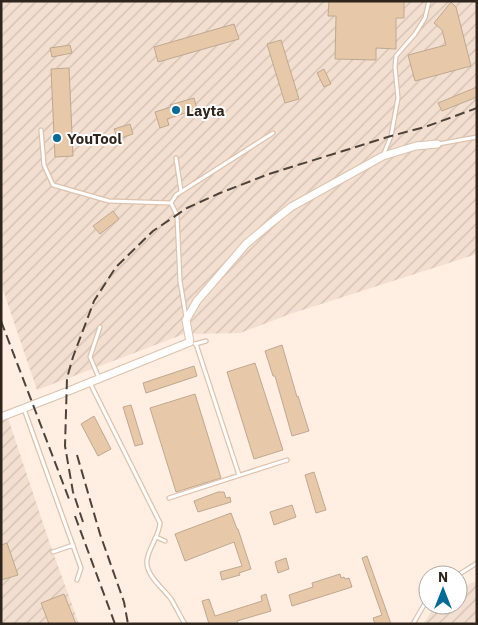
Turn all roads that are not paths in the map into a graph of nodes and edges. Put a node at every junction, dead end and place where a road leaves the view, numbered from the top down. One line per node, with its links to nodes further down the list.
1 (429, 1): 6 (lane)
2 (41, 130): 9 (lane)
3 (273, 133): 8 (lane)
4 (477, 137): 5 (lane)
5 (437, 144): 6 (street)
6 (383, 156): 10 (street)
7 (176, 158): 8 (lane)
8 (181, 191): 9 (lane)
9 (171, 203): 10 (lane)
10 (186, 320): 13 (street)
11 (100, 327): 14 (lane)
12 (206, 341): 13 (lane)
13 (193, 343): 14 (street); 19 (lane)
14 (99, 379): 15 (street)
15 (90, 383): 16 (street); 21 (lane)
16 (23, 409): 17 (street); 23 (lane)
17 (1, 416)
18 (287, 460): 19 (lane)
19 (239, 476): 20 (lane)
20 (169, 498)
21 (156, 537): 22 (lane); 26 (lane)
22 (165, 541)
23 (73, 545): 24 (lane); 25 (lane)
24 (53, 552)
25 (77, 580)
26 (184, 624)

